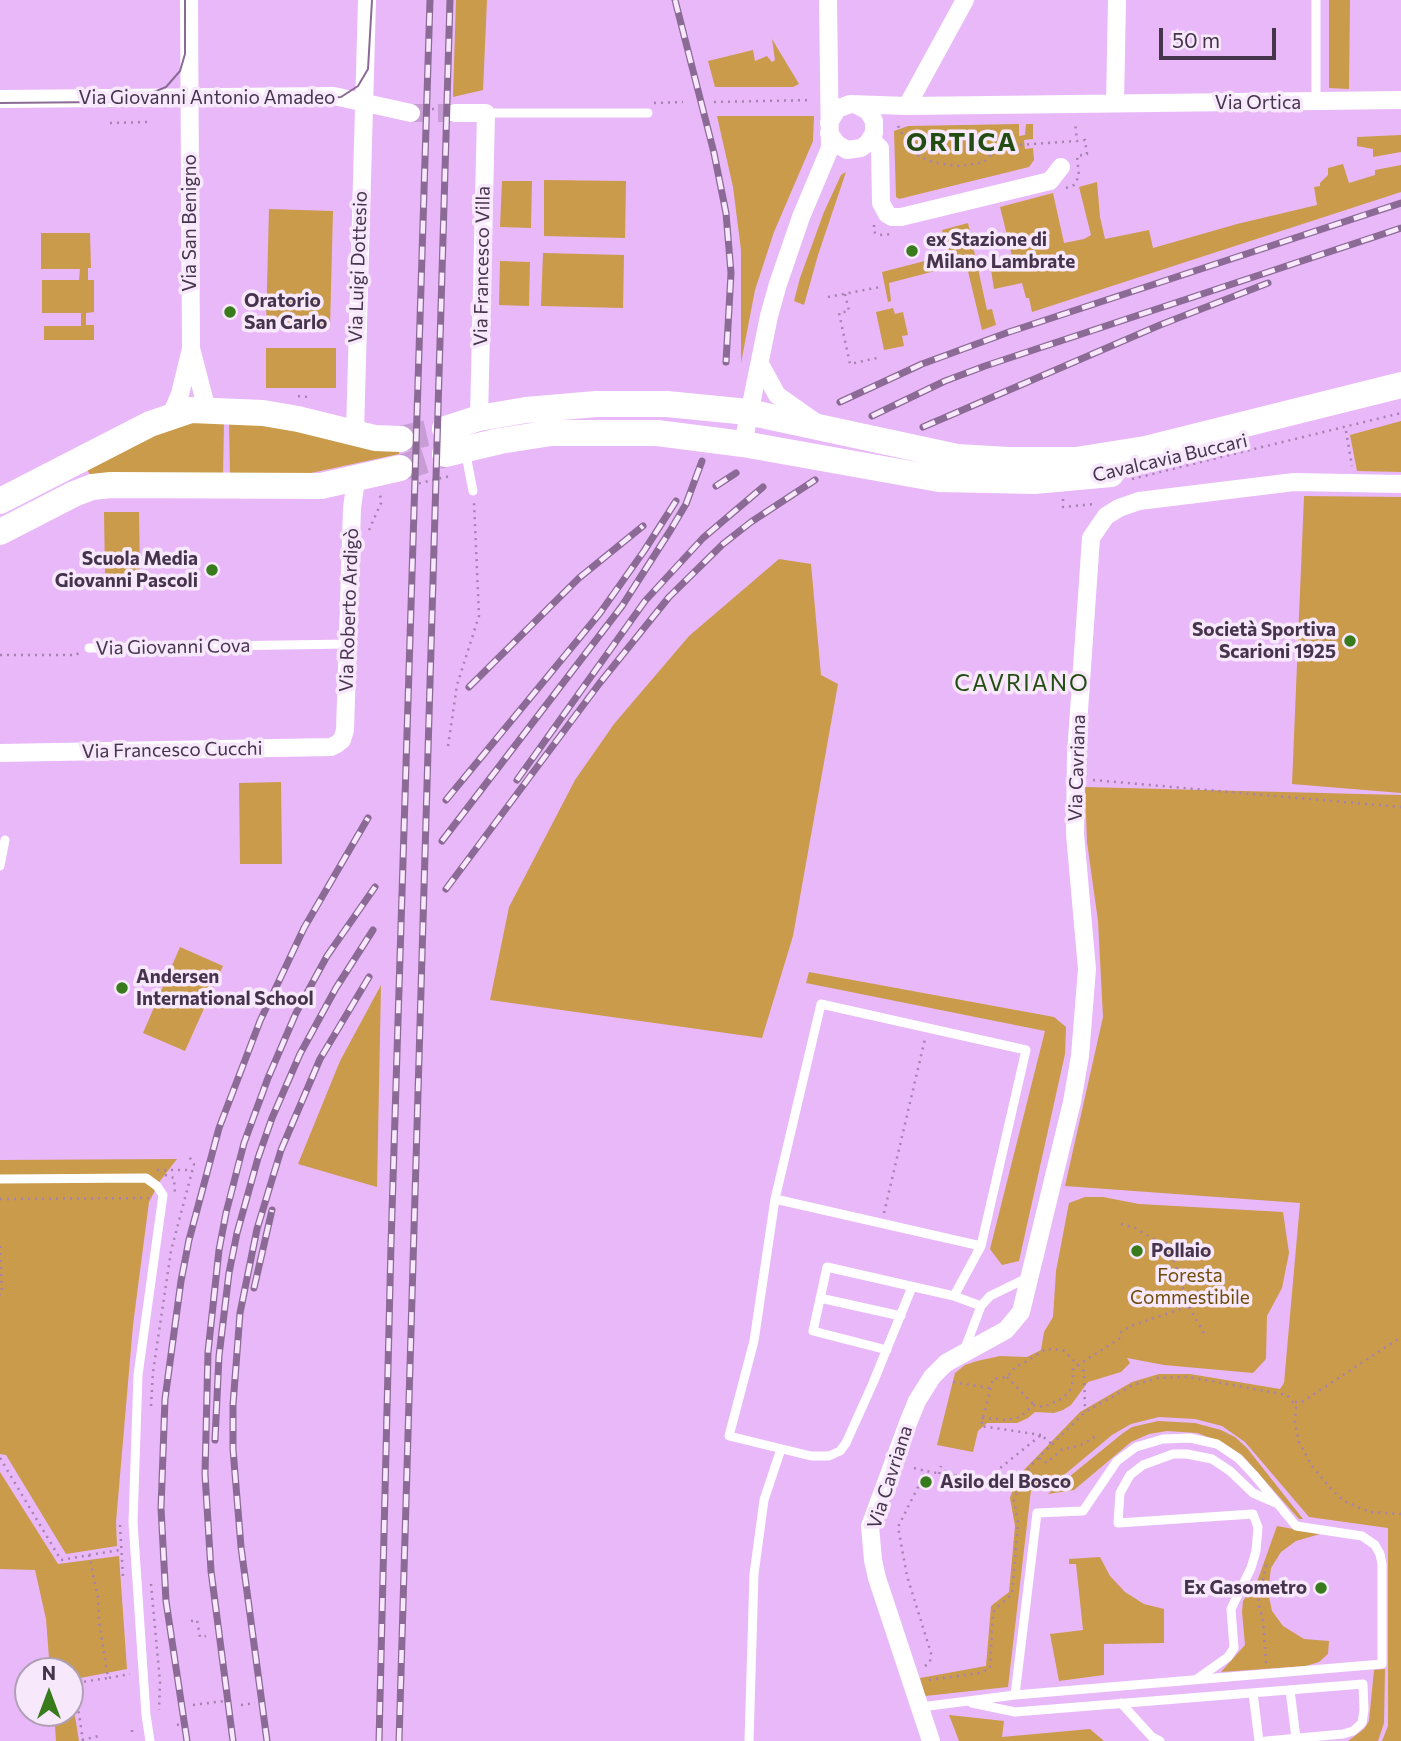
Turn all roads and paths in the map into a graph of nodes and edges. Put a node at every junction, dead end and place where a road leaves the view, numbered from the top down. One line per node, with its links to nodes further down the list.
1 (189, 0): 7 (street, Via San Benigno)
2 (367, 0): 10 (street, Via Luigi Dottesio)
3 (828, 0): 15 (street)
4 (965, 0): 16 (street)
5 (1117, 0): 14 (street)
6 (1316, 0): 13 (lane)
7 (189, 97): 8 (street, Via Giovanni Antonio Amadeo); 10 (street, Via Giovanni Antonio Amadeo); 33 (street, Via San Benigno)
8 (0, 99)
9 (1401, 100): 13 (street, Via Ortica)
10 (364, 101): 18 (street, Via Giovanni Antonio Amadeo); 46 (street, Via Luigi Dottesio)
11 (683, 102): 17 (path)
12 (714, 102): 15 (path)
13 (1316, 102): 14 (street, Via Ortica)
14 (1115, 103): 16 (street)
15 (842, 104): 16 (street); 24 (street); 25 (street)
16 (907, 106): 25 (street)
17 (647, 108): 20 (lane)
18 (417, 111): 19 (path)
19 (449, 111): 20 (street)
20 (486, 113): 42 (street, Via Francesco Villa)
21 (148, 122): 22 (path)
22 (110, 123)
23 (898, 126): 26 (path)
24 (829, 128): 27 (street); 28 (street)
25 (873, 133): 27 (street); 29 (street)
26 (1077, 141)
27 (847, 150): 28 (street)
28 (826, 162): 35 (street)
29 (1061, 167)
30 (880, 287): 31 (path)
31 (845, 294): 32 (path); 34 (path)
32 (828, 297)
33 (191, 349): 38 (street, Via San Benigno); 41 (street, Via San Benigno)
34 (877, 358)
35 (760, 364): 39 (street); 44 (street, Cavalcavia Buccari)
36 (1401, 384): 43 (street)
37 (1401, 401): 43 (street)
38 (207, 410): 41 (street); 46 (street)
39 (748, 412): 42 (street, Cavalcavia Buccari); 44 (street, Cavalcavia Buccari); 48 (street)
40 (1401, 413): 43 (path)
41 (171, 415): 56 (street)
42 (479, 418): 49 (street, Cavalcavia Buccari)
43 (1304, 424): 44 (street, Cavalcavia Buccari); 48 (street, Cavalcavia Buccari)
44 (832, 431)
45 (1346, 431): 50 (path)
46 (355, 432): 47 (street)
47 (401, 439)
48 (743, 444): 49 (street, Cavalcavia Buccari)
49 (456, 450): 51 (path); 54 (lane)
50 (1353, 473)
51 (403, 477): 52 (street)
52 (356, 480): 58 (street); 59 (street, Via Roberto Ardigò)
53 (1401, 484): 65 (street, Via Cavriana)
54 (473, 491): 63 (path)
55 (1062, 494): 57 (path)
56 (0, 501)
57 (1105, 502)
58 (0, 532)
59 (348, 645): 60 (lane, Via Giovanni Cova); 62 (street, Via Roberto Ardigò)
60 (89, 648): 61 (path, Via Giovanni Cova)
61 (0, 656)
62 (342, 740): 64 (street, Via Francesco Cucchi)
63 (448, 746)
64 (0, 753)
65 (1076, 778): 66 (path); 81 (street, Via Cavriana)
66 (1401, 807)
67 (5, 840): 68 (lane)
68 (0, 866)
69 (927, 1028): 75 (lane); 77 (path); 80 (lane)
70 (188, 1155): 101 (path)
71 (0, 1179): 145 (lane)
72 (176, 1190): 76 (path)
73 (153, 1198): 74 (path)
74 (0, 1199)
75 (775, 1199): 77 (lane); 107 (lane)
76 (174, 1203)
77 (882, 1223): 80 (lane)
78 (1121, 1224): 88 (path)
79 (0, 1246): 83 (path)
80 (981, 1246): 84 (lane)
81 (1031, 1276): 87 (lane); 93 (street, Via Cavriana)
82 (912, 1287): 84 (lane); 85 (lane); 89 (lane)
83 (0, 1295)
84 (954, 1296): 87 (lane)
85 (820, 1298): 89 (lane); 92 (lane)
86 (1240, 1300): 88 (path)
87 (981, 1306): 93 (lane)
88 (1189, 1307): 90 (path); 94 (path)
89 (901, 1316): 92 (lane)
90 (1205, 1335)
91 (1401, 1337): 99 (path)
92 (887, 1350): 107 (lane)
93 (964, 1352): 126 (street, Via Cavriana)
94 (1078, 1365): 95 (path); 100 (path); 102 (path)
95 (1007, 1377): 97 (path); 100 (path)
96 (953, 1382): 97 (path)
97 (989, 1388): 103 (path)
98 (1278, 1393): 99 (path)
99 (1295, 1402): 117 (path)
100 (1034, 1405): 103 (path)
101 (150, 1412)
102 (1085, 1412)
103 (982, 1418): 104 (path)
104 (1041, 1435): 106 (path); 115 (path)
105 (1096, 1436): 109 (path)
106 (1053, 1446)
107 (781, 1449): 146 (lane)
108 (0, 1458): 120 (path)
109 (1039, 1458)
110 (941, 1466): 114 (path)
111 (914, 1468): 113 (path)
112 (946, 1470): 115 (path)
113 (926, 1472): 114 (path); 126 (path)
114 (939, 1474): 115 (path)
115 (955, 1476)
116 (1278, 1503): 128 (lane); 130 (lane); 133 (lane)
117 (1401, 1514)
118 (120, 1519): 119 (path)
119 (121, 1550): 120 (path); 122 (path)
120 (89, 1555): 129 (path)
121 (1268, 1561): 128 (path)
122 (123, 1577)
123 (150, 1577): 134 (path)
124 (191, 1621): 125 (path)
125 (206, 1636)
126 (909, 1673): 141 (street, Via Cavriana)
127 (131, 1674): 129 (path)
128 (1267, 1674): 130 (lane)
129 (108, 1678): 144 (path)
130 (1195, 1680): 133 (lane)
131 (1290, 1690): 132 (lane); 143 (lane); 143 (lane)
132 (1253, 1693): 138 (lane); 149 (lane)
133 (1015, 1695): 136 (lane)
134 (160, 1696)
135 (224, 1701): 139 (path)
136 (964, 1702): 138 (lane); 141 (lane)
137 (255, 1703): 140 (path)
138 (1121, 1703): 148 (lane)
139 (193, 1705)
140 (242, 1705)
141 (920, 1707): 147 (street, Via Cavriana)
142 (99, 1736): 144 (path)
143 (1296, 1738): 150 (lane)
144 (83, 1740)
145 (150, 1741)
146 (749, 1741)
147 (931, 1741)
148 (1160, 1741)
149 (1259, 1741)
150 (1266, 1741)

